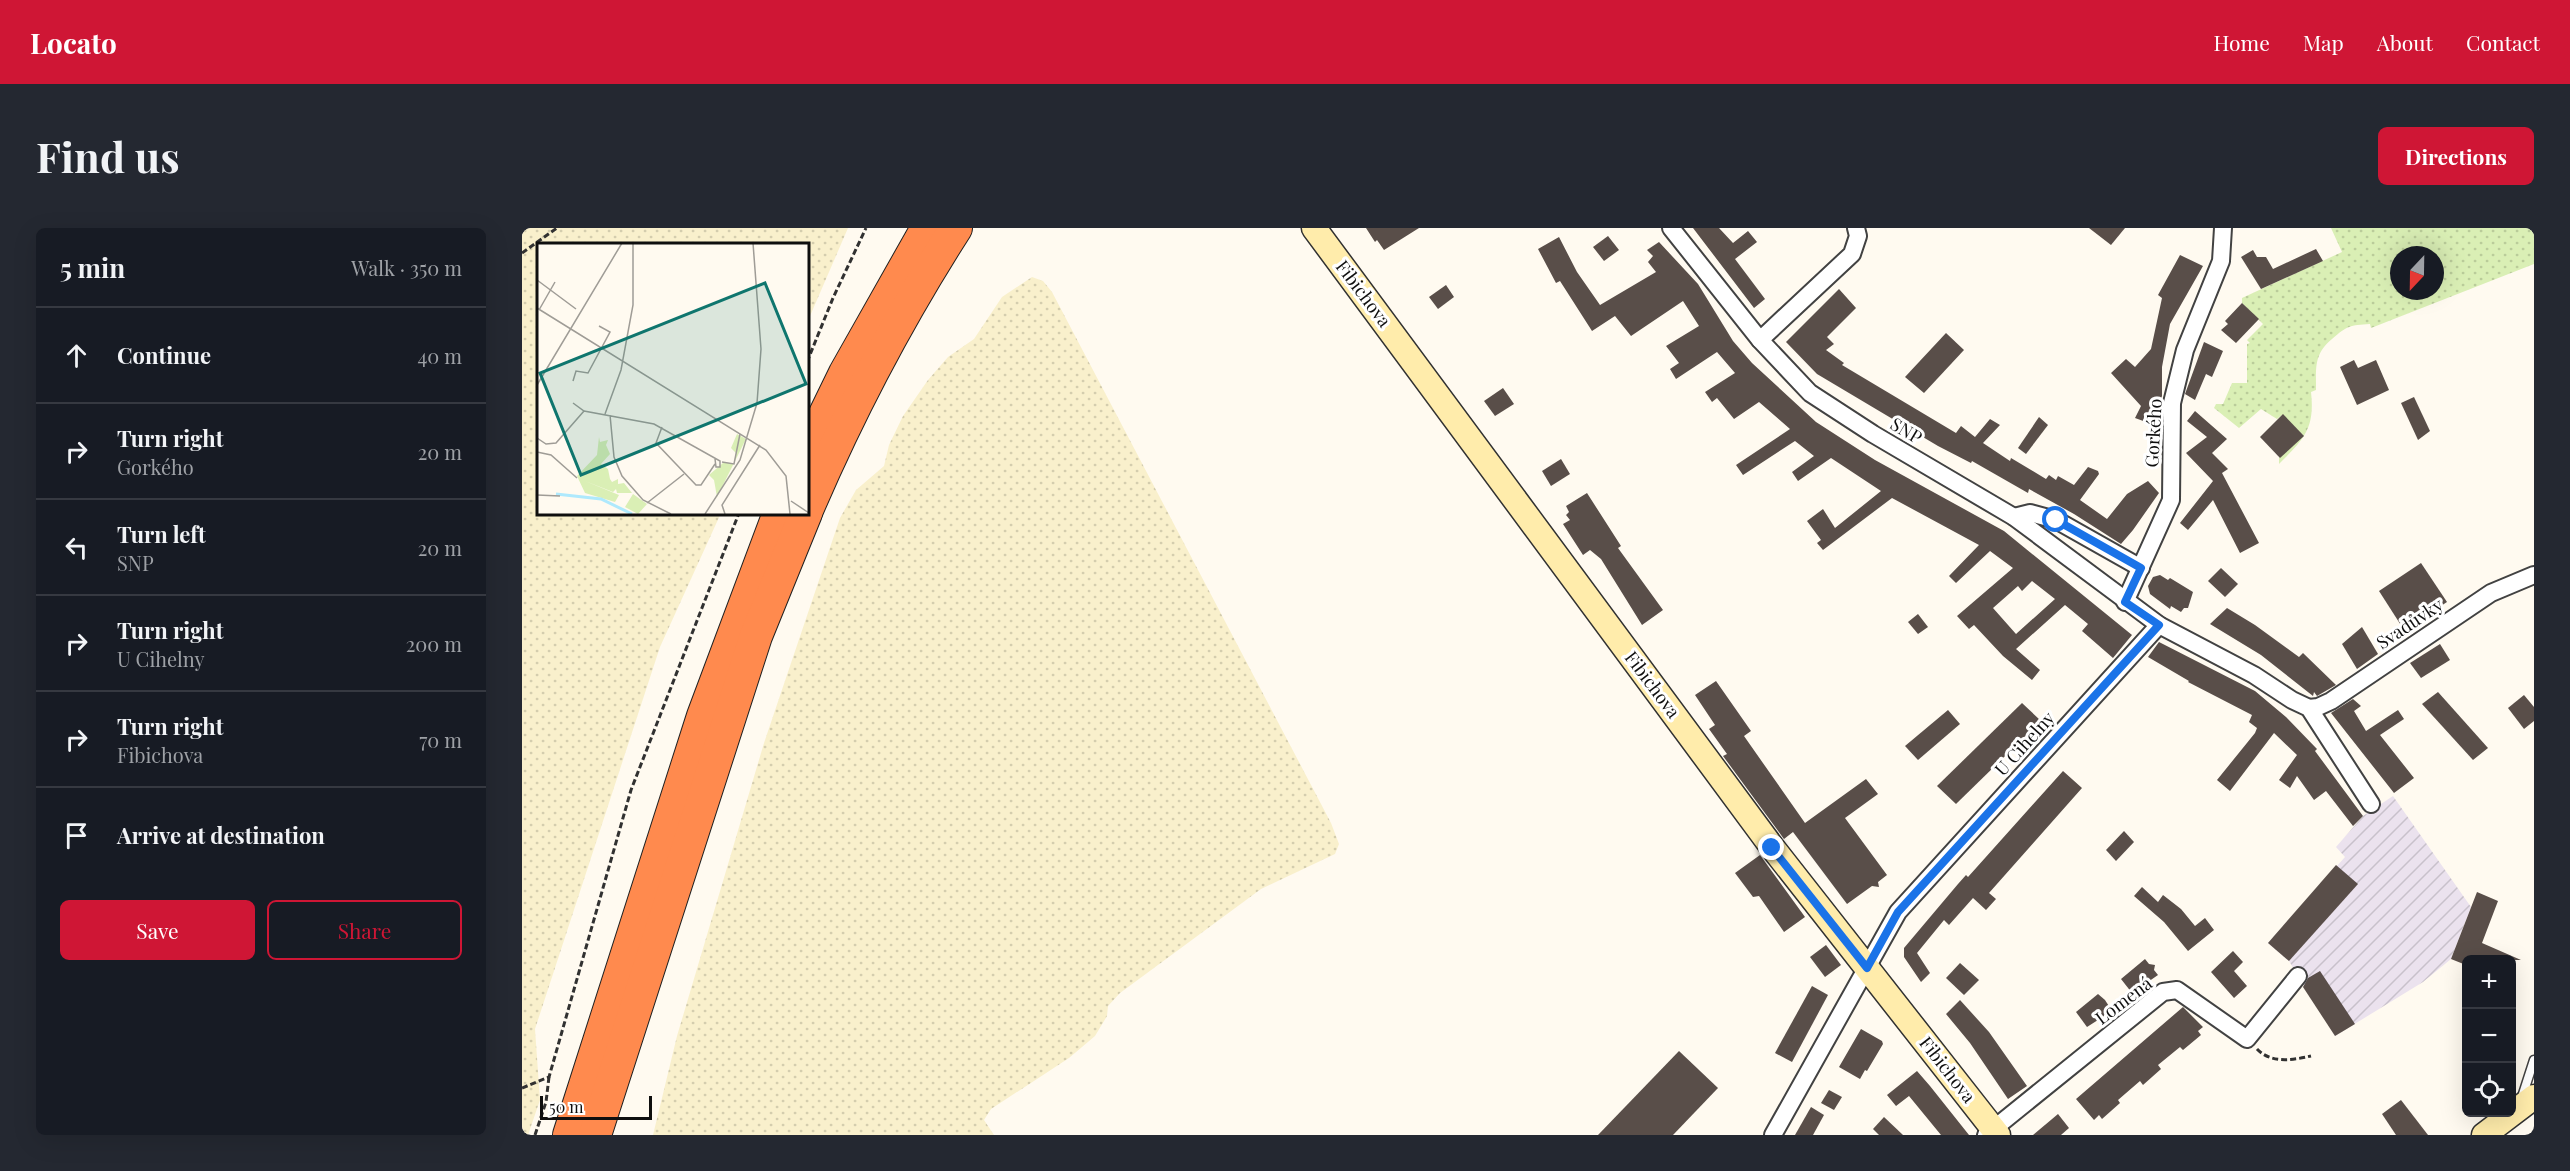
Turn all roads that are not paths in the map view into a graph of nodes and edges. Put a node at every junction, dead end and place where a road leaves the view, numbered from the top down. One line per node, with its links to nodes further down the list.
1 (927, 228): 8 (highway)
2 (956, 228): 9 (highway)
3 (1314, 228): 19 (street, Fibichova)
4 (1671, 228): 7 (street, SNP)
5 (2223, 228): 13 (street, Gorkého)
6 (1857, 232): 7 (street)
7 (1760, 340): 12 (street, SNP)
8 (808, 450)
9 (808, 507)
10 (779, 514): 24 (highway)
11 (805, 514): 25 (highway)
12 (2013, 517): 13 (street); 15 (street, SNP)
13 (2141, 568): 15 (street, Gorkého)
14 (2534, 575): 17 (street, Svadůvky)
15 (2125, 602): 16 (street, SNP)
16 (2159, 625): 17 (street); 19 (street, U Cihelny)
17 (2310, 708): 18 (street)
18 (2371, 804)
19 (1867, 968): 23 (street, Fibichova); 26 (street, U Cihelny)
20 (2298, 976): 23 (street, Lomená)
21 (2534, 1060): 22 (lane)
22 (2526, 1103): 27 (street)
23 (1992, 1133)
24 (569, 1135)
25 (595, 1135)
26 (1773, 1135)
27 (2484, 1135)

